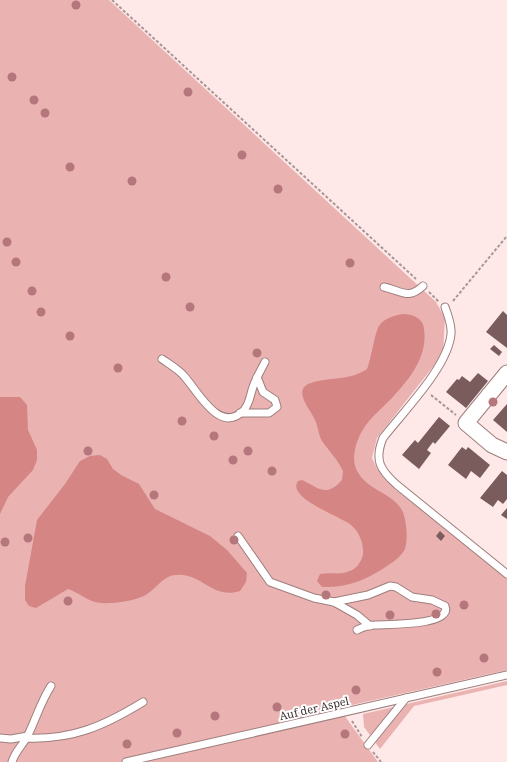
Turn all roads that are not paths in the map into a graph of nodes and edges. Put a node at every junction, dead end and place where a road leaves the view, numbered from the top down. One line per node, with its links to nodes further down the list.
1 (423, 286): 2 (lane)
2 (384, 287)
3 (445, 307): 11 (lane)
4 (162, 359): 8 (lane)
5 (265, 362): 7 (lane)
6 (507, 373): 9 (street)
7 (257, 377): 8 (lane); 8 (lane)
8 (240, 413)
9 (507, 452)
10 (238, 536): 12 (lane)
11 (507, 574)
12 (334, 602): 13 (lane); 13 (lane)
13 (370, 626): 14 (lane)
14 (357, 630)
15 (507, 675): 17 (lane, Auf der Aspel)
16 (51, 686): 19 (lane)
17 (406, 698): 21 (lane); 23 (lane, Auf der Aspel)
18 (142, 702): 19 (lane)
19 (27, 737): 20 (lane); 22 (lane)
20 (0, 738)
21 (368, 745)
22 (12, 762)
23 (126, 762)

